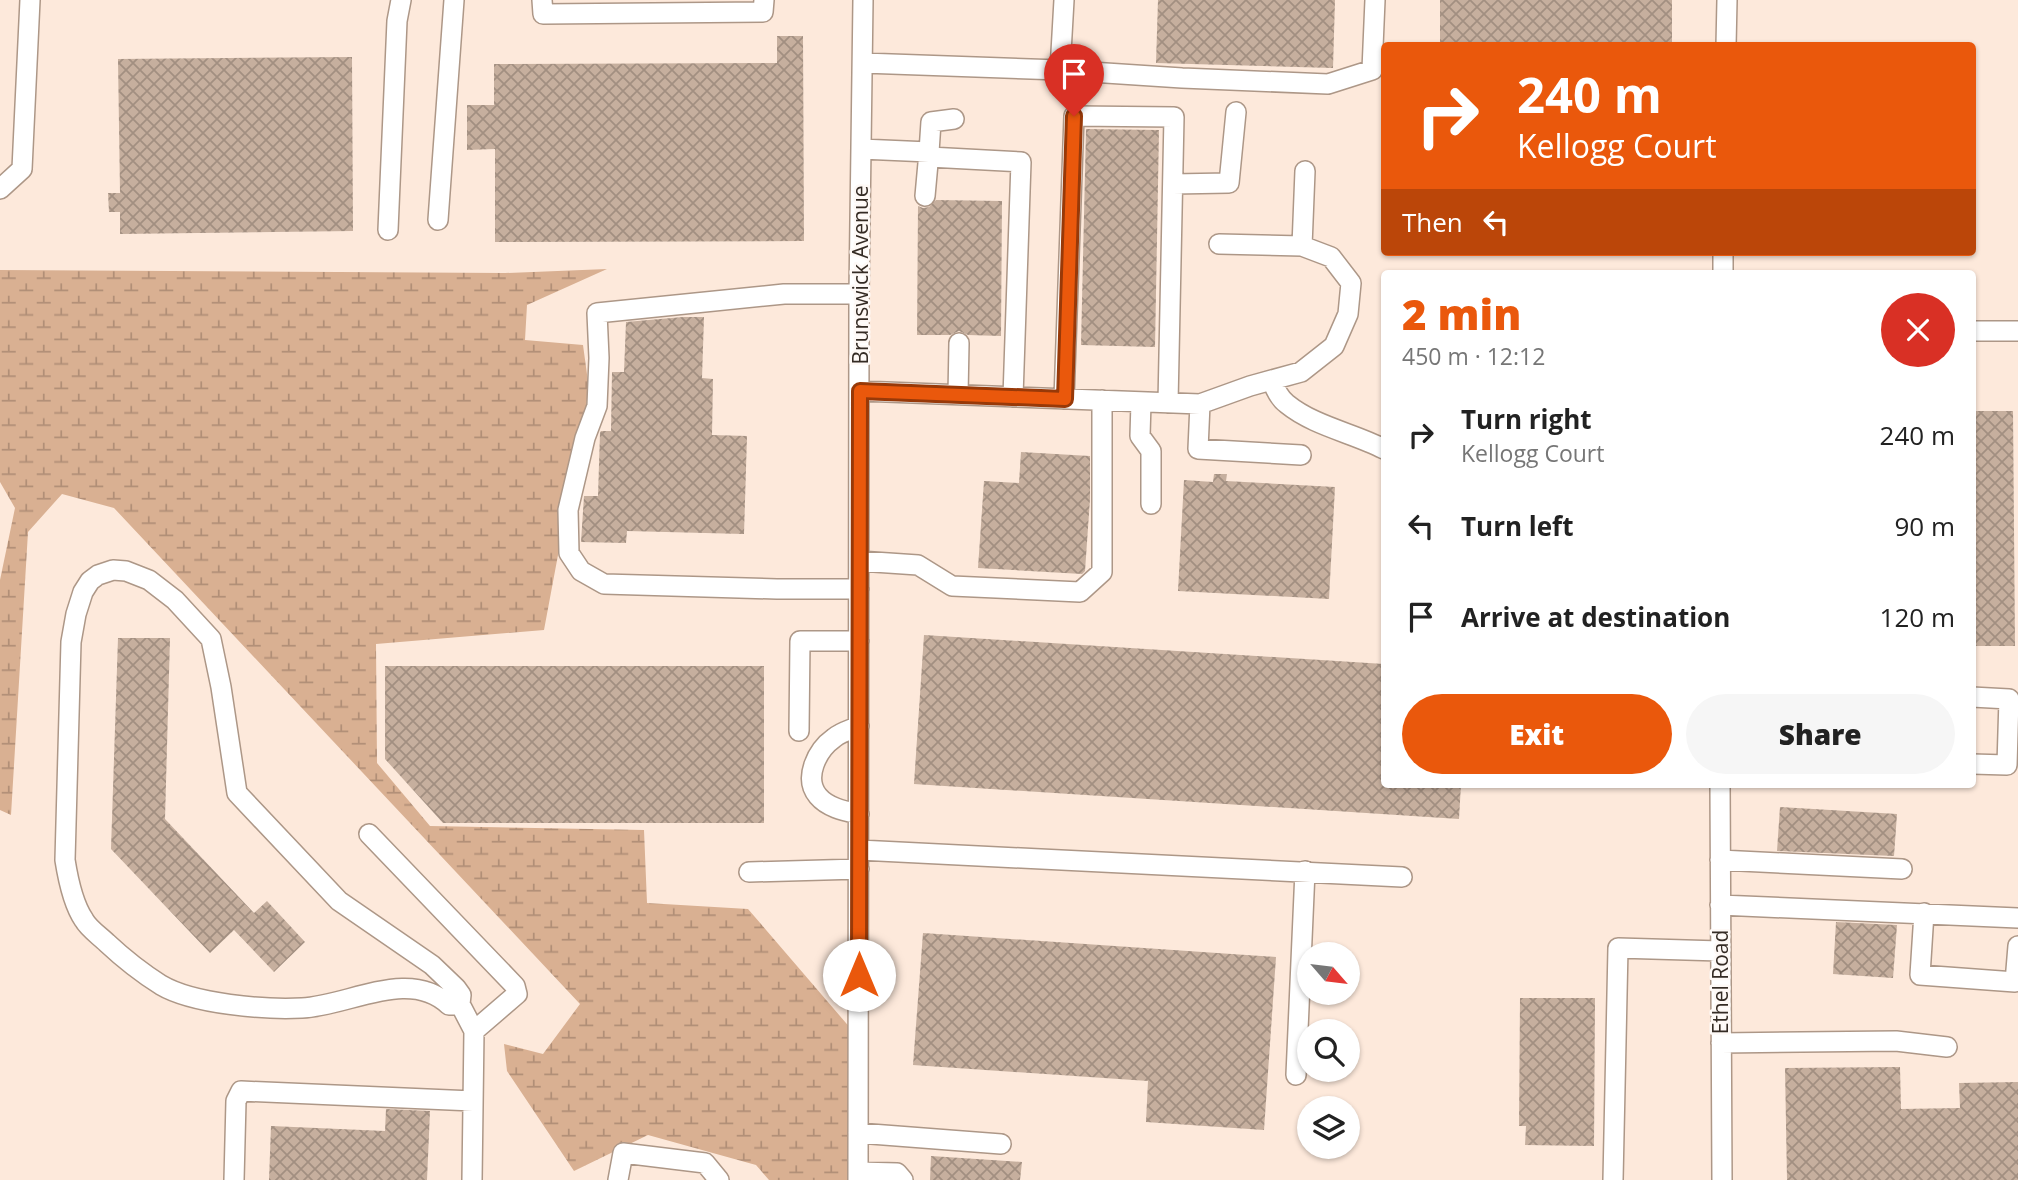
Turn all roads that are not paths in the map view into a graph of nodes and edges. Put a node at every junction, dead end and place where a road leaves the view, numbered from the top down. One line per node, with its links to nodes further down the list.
1 (30, 0): 19 (street)
2 (401, 0): 22 (street)
3 (454, 0): 21 (street)
4 (542, 0): 5 (street)
5 (764, 0)
6 (863, 0): 11 (street, Brunswick Avenue)
7 (1064, 0): 12 (street)
8 (1376, 0): 12 (street)
9 (1727, 0): 10 (street)
10 (1726, 42)
11 (863, 63): 12 (street); 15 (street, Brunswick Avenue)
12 (1060, 70)
13 (1236, 112): 18 (street)
14 (954, 119): 16 (street)
15 (861, 149): 16 (street); 25 (street, Brunswick Avenue)
16 (929, 155): 20 (street); 32 (street)
17 (1305, 171): 24 (street)
18 (1173, 184): 33 (street); 36 (street)
19 (0, 188)
20 (925, 196)
21 (438, 220)
22 (388, 230)
23 (1219, 244): 24 (street)
24 (1302, 246): 29 (street)
25 (859, 293): 30 (street, Brunswick Avenue); 42 (street)
26 (1976, 331): 27 (street)
27 (2018, 331)
28 (958, 343): 31 (street)
29 (1272, 380): 37 (street); 38 (street)
30 (860, 391): 31 (street); 41 (street, Brunswick Avenue)
31 (958, 395): 32 (street)
32 (1013, 397): 33 (street)
33 (1065, 399): 34 (street)
34 (1101, 400): 35 (street); 41 (street)
35 (1141, 402): 36 (street); 40 (street)
36 (1168, 403): 37 (street)
37 (1200, 404): 39 (street)
38 (1381, 448)
39 (1301, 454)
40 (1151, 504)
41 (859, 561): 42 (street, Brunswick Avenue)
42 (859, 589): 43 (street, Brunswick Avenue)
43 (859, 641): 45 (street, Brunswick Avenue); 46 (street)
44 (1976, 697): 47 (street)
45 (859, 726): 49 (street, Brunswick Avenue); 49 (street)
46 (799, 732)
47 (1976, 764)
48 (1720, 788): 52 (street, Ethel Road)
49 (859, 814): 51 (street, Brunswick Avenue)
50 (369, 834): 63 (street)
51 (859, 860): 54 (street); 55 (street); 68 (street, Brunswick Avenue)
52 (1720, 860): 53 (street); 57 (street, Ethel Road)
53 (1902, 869)
54 (1305, 871): 56 (street); 66 (street)
55 (749, 872)
56 (1402, 877)
57 (1720, 905): 58 (street); 61 (street, Ethel Road)
58 (1924, 913): 59 (street); 60 (street)
59 (2018, 918)
60 (2018, 946)
61 (1720, 951): 64 (street, Ethel Road); 76 (street)
62 (460, 1004): 62 (street); 63 (street)
63 (474, 1031): 67 (street)
64 (1721, 1043): 65 (street); 77 (street, Ethel Road)
65 (1948, 1047)
66 (1296, 1075)
67 (473, 1101): 71 (street); 72 (street)
68 (858, 1133): 69 (street); 70 (street, Brunswick Avenue)
69 (1001, 1144)
70 (858, 1176): 75 (street)
71 (234, 1180)
72 (472, 1180)
73 (618, 1180): 74 (street)
74 (719, 1180)
75 (903, 1180)
76 (1613, 1180)
77 (1722, 1180)

